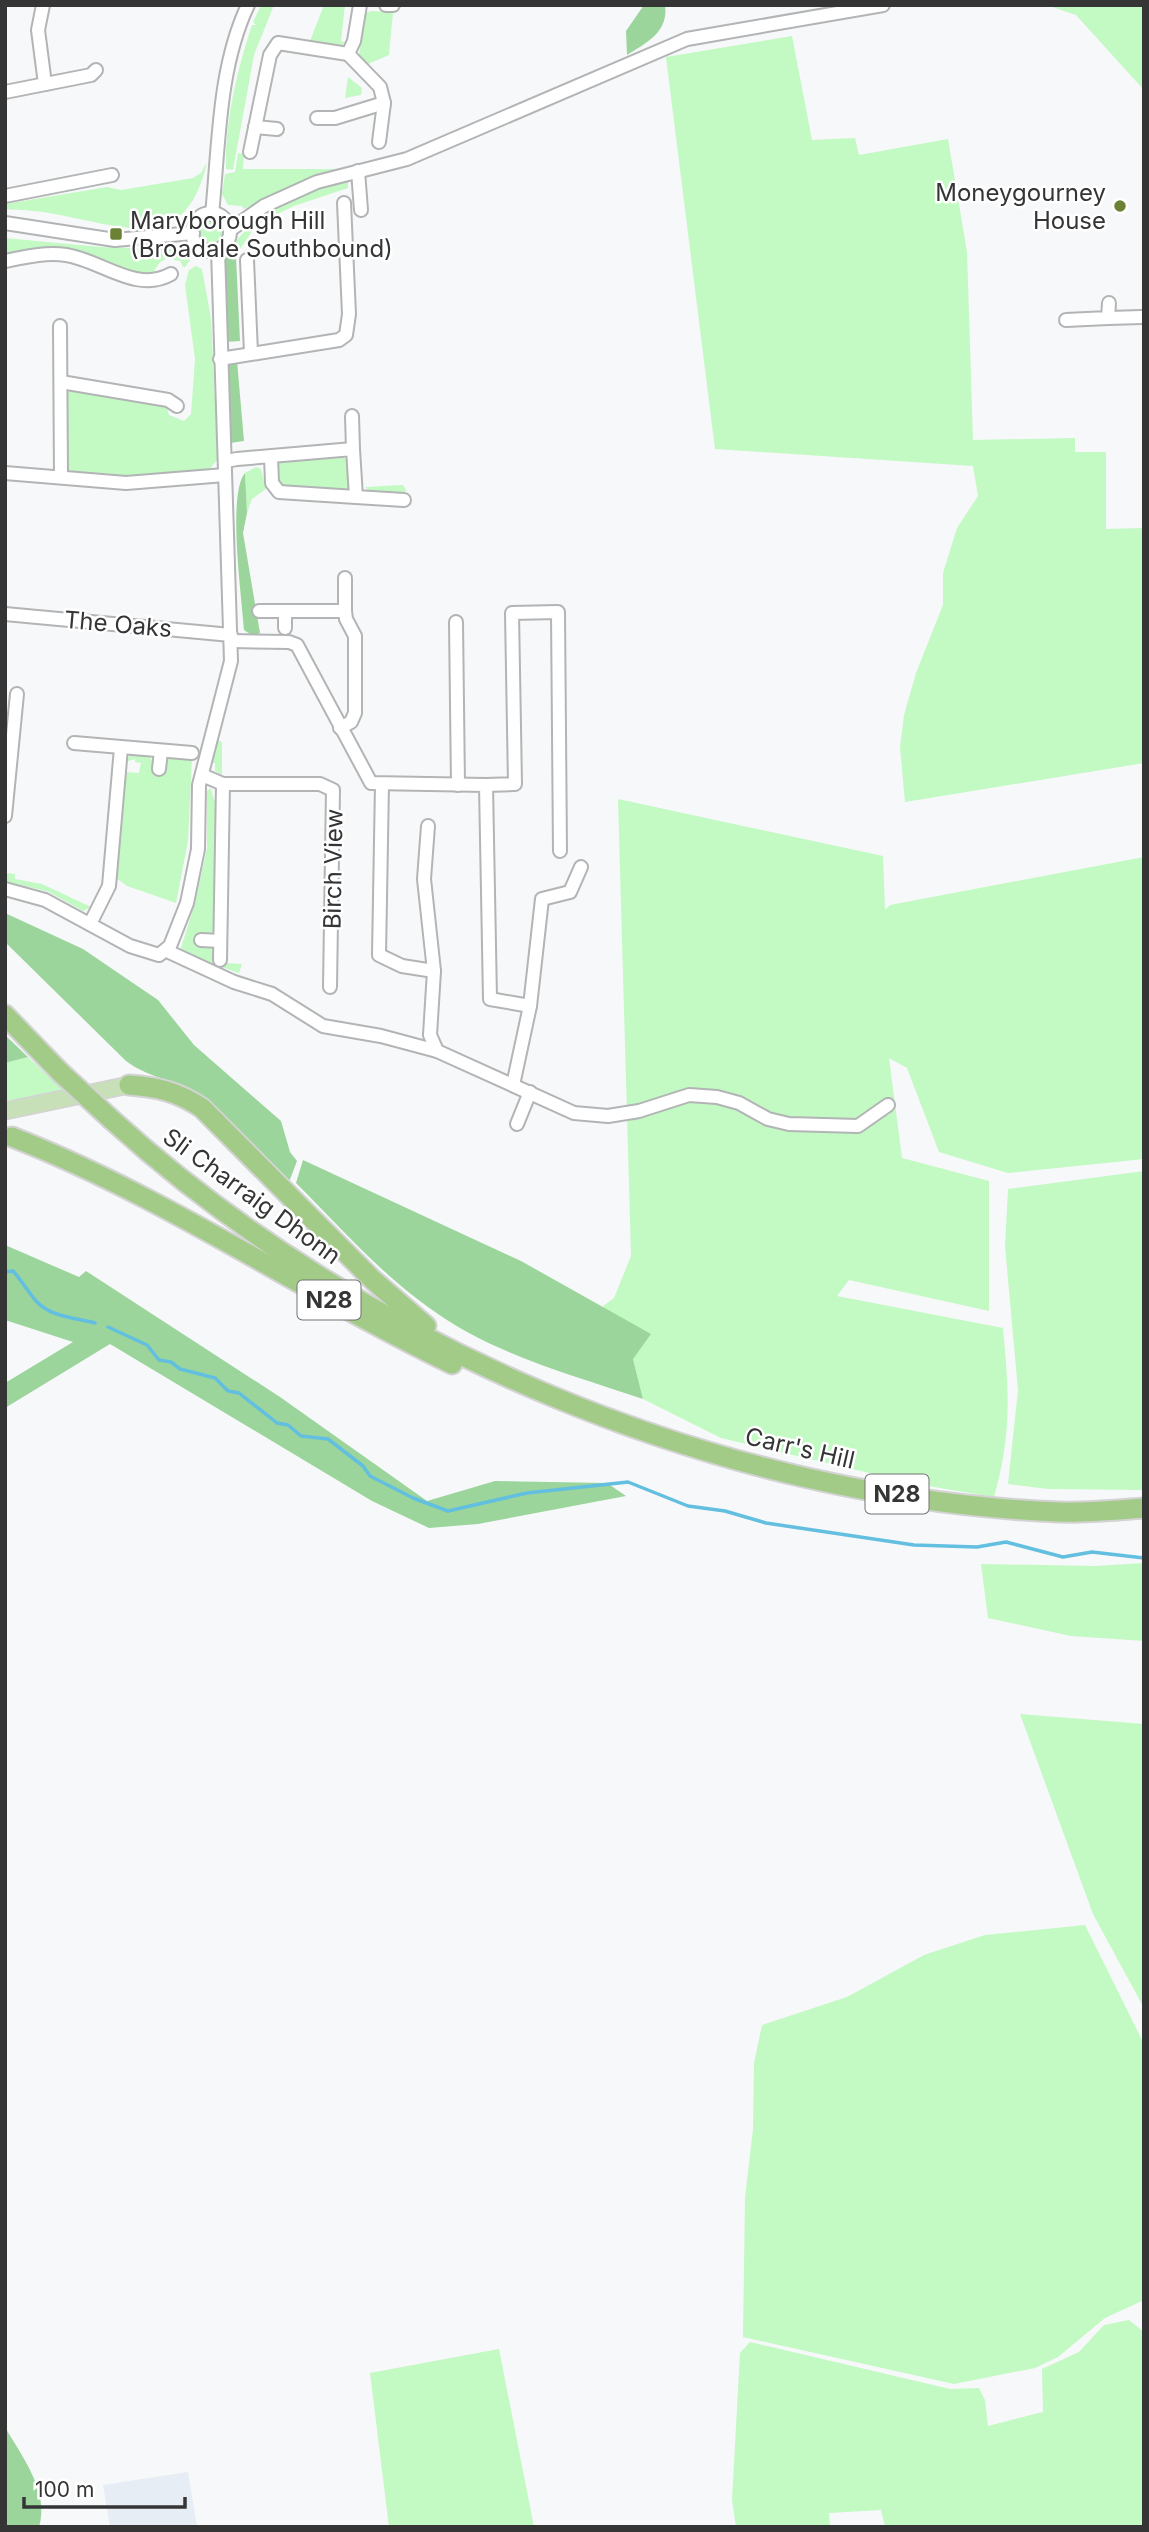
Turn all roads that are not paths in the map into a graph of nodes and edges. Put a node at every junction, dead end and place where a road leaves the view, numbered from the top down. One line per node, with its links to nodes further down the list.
1 (43, 5): 9 (street)
2 (248, 5): 22 (street)
3 (360, 5): 7 (street)
4 (386, 5): 5 (street)
5 (393, 5)
6 (883, 5): 17 (street)
7 (348, 54): 11 (street); 13 (street)
8 (96, 70): 9 (street)
9 (45, 84): 10 (street)
10 (5, 92)
11 (384, 103): 12 (street); 15 (street)
12 (317, 118)
13 (255, 127): 14 (street); 16 (street)
14 (277, 129)
15 (379, 142)
16 (250, 152)
17 (358, 171): 21 (street); 24 (street)
18 (112, 175): 19 (street)
19 (5, 196)
20 (344, 203): 35 (street)
21 (361, 210)
22 (212, 214): 24 (street); 25 (street)
23 (5, 223): 25 (street)
24 (230, 230): 26 (street)
25 (193, 233): 26 (street)
26 (218, 250): 36 (street)
27 (247, 260): 35 (street)
28 (5, 261): 29 (street)
29 (171, 274)
30 (1109, 303): 32 (street)
31 (1142, 317): 32 (street)
32 (1108, 318): 33 (street)
33 (1066, 320)
34 (60, 326): 37 (street)
35 (251, 353): 36 (street)
36 (220, 359): 42 (street)
37 (61, 382): 38 (street); 45 (street)
38 (177, 406)
39 (352, 416): 40 (street)
40 (353, 449): 41 (street); 46 (street)
41 (271, 456): 42 (street); 46 (street)
42 (226, 460): 44 (street)
43 (5, 473): 45 (street)
44 (225, 475): 45 (street); 55 (street)
45 (61, 477)
46 (356, 497): 47 (street)
47 (404, 500)
48 (345, 578): 51 (street)
49 (259, 611): 50 (street)
50 (285, 611): 51 (street); 54 (street)
51 (345, 611): 58 (street)
52 (5, 614): 55 (street, The Oaks)
53 (456, 622): 67 (street)
54 (285, 628)
55 (231, 638): 58 (street, The Oaks); 64 (street)
56 (17, 694): 57 (street)
57 (10, 718): 69 (street)
58 (340, 729): 66 (street)
59 (75, 743): 60 (street)
60 (121, 748): 61 (street); 74 (street)
61 (161, 751): 62 (street); 63 (street)
62 (192, 754)
63 (159, 769)
64 (202, 775): 65 (street, Birch View); 77 (street)
65 (223, 784): 76 (street); 80 (street, Birch View)
66 (382, 784): 67 (street); 79 (street)
67 (458, 785): 68 (street)
68 (486, 785): 71 (street); 81 (street)
69 (5, 816)
70 (428, 826): 79 (street)
71 (560, 851)
72 (581, 867): 81 (street)
73 (5, 889): 74 (street)
74 (90, 924): 77 (street)
75 (201, 940): 76 (street)
76 (220, 941): 78 (street)
77 (167, 951): 83 (street)
78 (220, 960)
79 (434, 971): 83 (street)
80 (346, 976)
81 (530, 1006): 85 (street)
82 (5, 1016): 91 (highway, Sli Charraig Dhonn / N28, bridge)
83 (438, 1051): 85 (street)
84 (129, 1085): 88 (main road); 91 (highway, N28)
85 (513, 1085): 86 (street)
86 (530, 1092): 87 (street); 89 (street)
87 (888, 1105)
88 (7, 1111): 90 (main road)
89 (517, 1124)
90 (9, 1136): 91 (highway, N28)
91 (657, 1434): 92 (highway, Carr's Hill / N28)
92 (1144, 1508)

